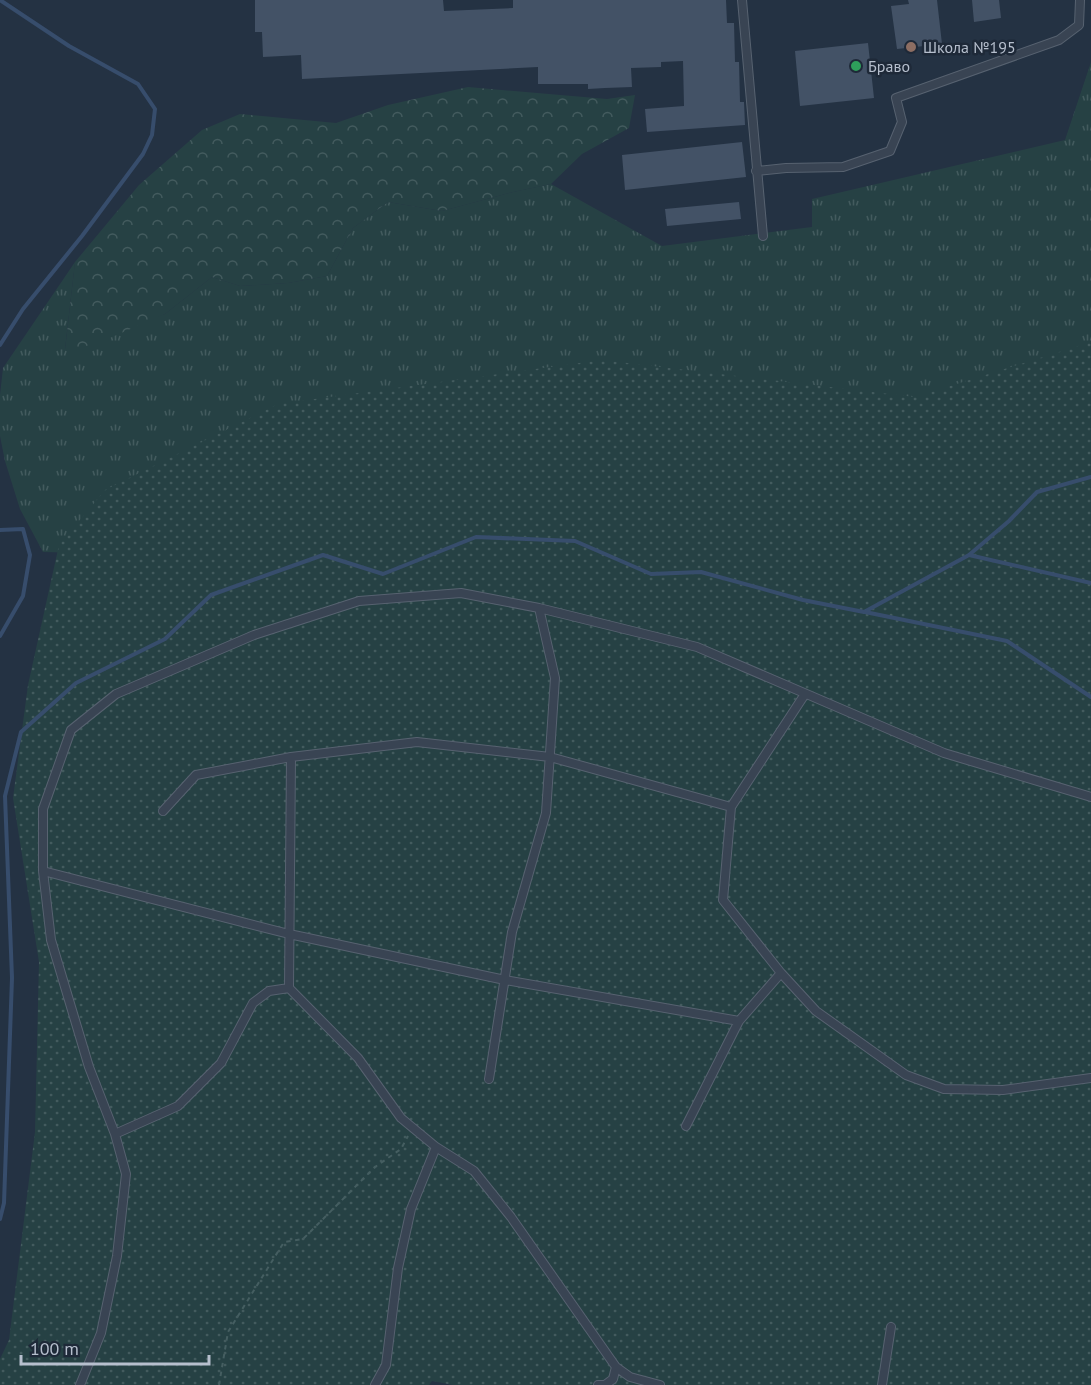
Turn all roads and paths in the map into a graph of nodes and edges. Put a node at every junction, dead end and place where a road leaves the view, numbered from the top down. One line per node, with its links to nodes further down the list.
1 (742, 0): 3 (lane)
2 (1080, 0): 3 (lane)
3 (756, 171): 4 (lane)
4 (763, 236)
5 (539, 608): 6 (lane); 8 (lane); 12 (lane)
6 (806, 694): 9 (lane); 10 (lane)
7 (291, 758): 8 (lane); 11 (lane); 13 (lane)
8 (550, 758): 10 (lane); 15 (lane)
9 (1091, 798)
10 (731, 807): 14 (lane)
11 (163, 811)
12 (43, 871): 13 (lane); 22 (lane)
13 (289, 934): 15 (lane); 16 (lane)
14 (781, 973): 17 (lane); 18 (lane)
15 (505, 980): 17 (lane); 19 (lane)
16 (289, 988): 21 (lane); 22 (lane)
17 (739, 1021): 20 (lane)
18 (1091, 1078)
19 (489, 1079)
20 (686, 1126)
21 (413, 1128): 23 (lane); 27 (path)
22 (115, 1134): 26 (lane)
23 (436, 1147): 25 (lane); 28 (lane)
24 (891, 1328): 31 (lane)
25 (616, 1367): 29 (lane); 30 (lane)
26 (80, 1385)
27 (219, 1385)
28 (375, 1385)
29 (598, 1385)
30 (660, 1385)
31 (882, 1385)

